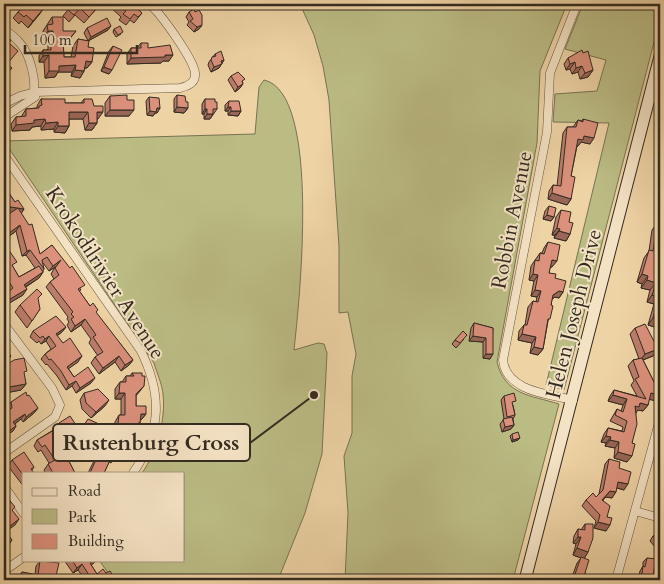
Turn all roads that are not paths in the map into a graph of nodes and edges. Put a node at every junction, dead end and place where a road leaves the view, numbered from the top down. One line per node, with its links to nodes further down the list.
1 (149, 4): 5 (street)
2 (577, 4): 10 (street, Robbin Avenue)
3 (4, 29): 5 (street)
4 (660, 56): 10 (street, Helen Joseph Drive)
5 (36, 94): 6 (street); 7 (street)
6 (4, 104)
7 (6, 116)
8 (4, 155): 13 (street, Krokodilrivier Avenue)
9 (4, 324): 12 (street)
10 (573, 400): 20 (street, Helen Joseph Drive)
11 (660, 419): 16 (street)
12 (4, 453)
13 (134, 472)
14 (4, 486): 15 (street)
15 (22, 511)
16 (635, 511): 17 (street); 21 (street)
17 (660, 518)
18 (22, 558): 19 (street)
19 (4, 572)
20 (525, 580)
21 (616, 580)

